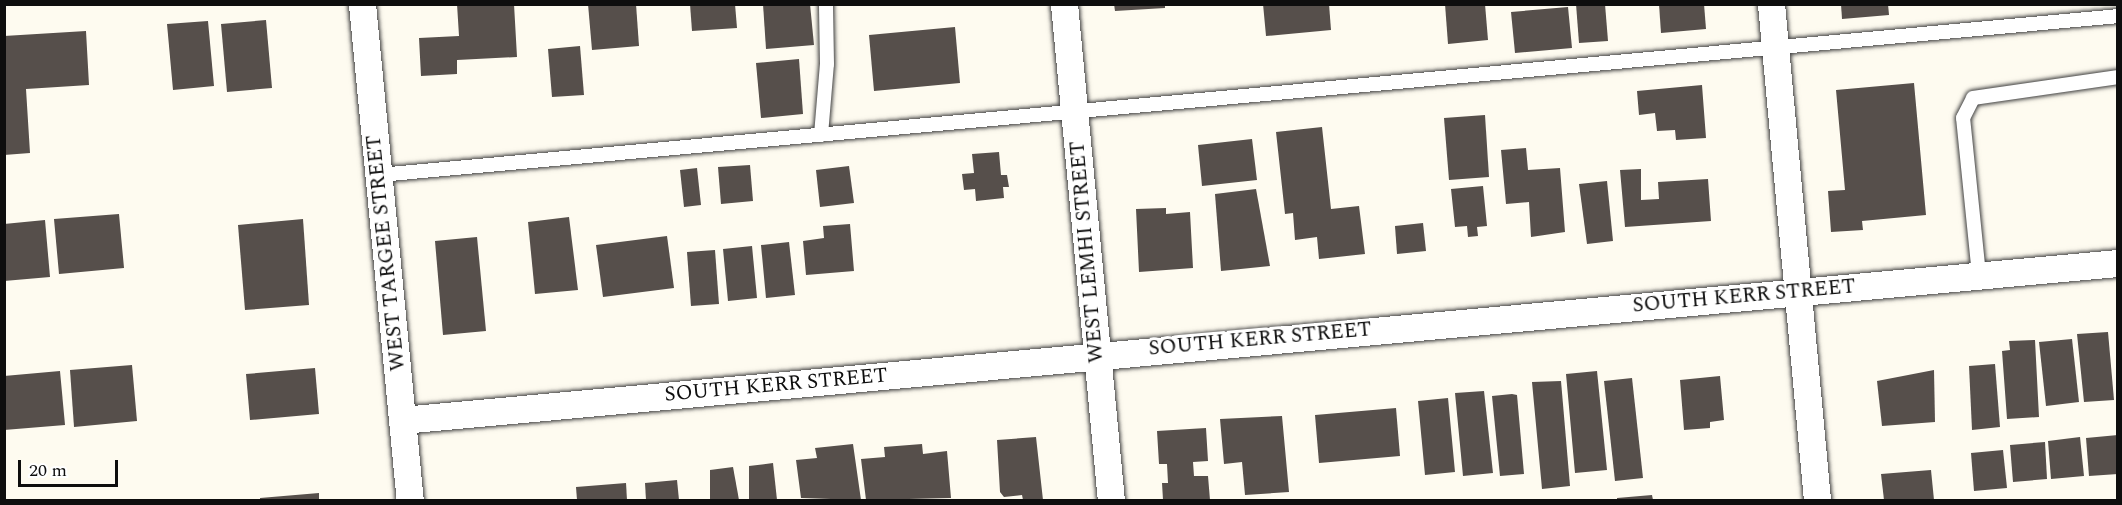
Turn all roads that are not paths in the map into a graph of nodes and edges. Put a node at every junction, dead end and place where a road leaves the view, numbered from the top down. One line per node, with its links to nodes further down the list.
1 (362, 4): 10 (street, WEST TARGEE STREET)
2 (826, 4): 9 (lane)
3 (1064, 4): 8 (street, WEST LEMHI STREET)
4 (1771, 4): 6 (street)
5 (2118, 16): 6 (lane)
6 (1775, 49): 8 (lane); 13 (street)
7 (2118, 77): 12 (lane)
8 (1074, 112): 9 (lane); 14 (street, WEST LEMHI STREET)
9 (821, 135): 10 (lane)
10 (379, 175): 15 (street, WEST TARGEE STREET)
11 (2118, 263): 12 (street, SOUTH KERR STREET)
12 (1979, 275): 13 (street, SOUTH KERR STREET)
13 (1797, 291): 14 (street, SOUTH KERR STREET); 18 (street)
14 (1097, 354): 15 (street, SOUTH KERR STREET); 17 (street, WEST LEMHI STREET)
15 (402, 420): 16 (street, WEST TARGEE STREET)
16 (410, 501)
17 (1111, 501)
18 (1817, 501)

